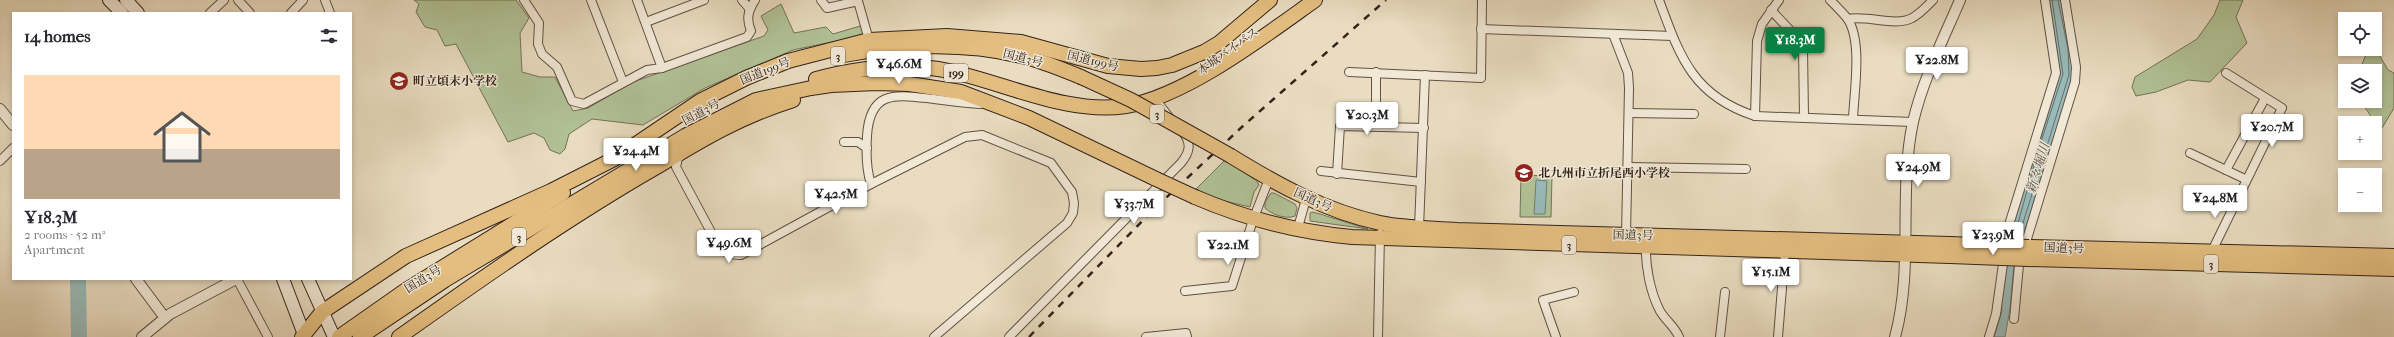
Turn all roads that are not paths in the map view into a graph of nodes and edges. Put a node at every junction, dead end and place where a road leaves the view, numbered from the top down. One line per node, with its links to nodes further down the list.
1 (224, 0): 29 (street)
2 (238, 0): 30 (street)
3 (303, 0): 31 (street)
4 (324, 0): 32 (street)
5 (524, 0): 46 (street)
6 (591, 0): 46 (street)
7 (637, 0): 34 (street)
8 (704, 0): 34 (street)
9 (742, 0): 26 (street)
10 (755, 0): 26 (street)
11 (821, 0): 38 (street)
12 (1270, 0): 39 (highway, 国道199号)
13 (1280, 0): 39 (highway, 本城バイパス)
14 (1300, 0): 49 (highway, 本城バイパス / 199)
15 (1315, 0): 40 (highway, 国道199号 / 199)
16 (1324, 0): 40 (street)
17 (1482, 0): 35 (street)
18 (1658, 0): 37 (street)
19 (1779, 0): 27 (street)
20 (1830, 0): 33 (street)
21 (1933, 0): 33 (street)
22 (1960, 0): 61 (street)
23 (2045, 0): 125 (street)
24 (2065, 0): 107 (street)
25 (120, 4): 28 (main road)
26 (749, 8): 41 (street)
27 (1771, 10): 58 (street); 59 (street)
28 (136, 12)
29 (211, 12)
30 (249, 12)
31 (293, 12)
32 (330, 12)
33 (1848, 19): 60 (street)
34 (646, 22): 41 (street)
35 (1481, 29): 36 (street); 45 (street)
36 (1613, 34): 37 (street); 56 (street)
37 (1672, 36): 58 (street)
38 (869, 40): 39 (highway, 国道199号); 70 (highway, 国道199号)
39 (1219, 43)
40 (1236, 54): 49 (highway, 国道199号 / 199)
41 (662, 68): 46 (street)
42 (1349, 72): 43 (street)
43 (1376, 72): 45 (street); 63 (street)
44 (2226, 73): 79 (street)
45 (1425, 76): 64 (street)
46 (623, 82)
47 (855, 84): 48 (highway); 50 (highway, 国道3号 / 3); 54 (highway); 65 (highway, 国道3号 / 3)
48 (806, 97): 51 (highway); 53 (highway)
49 (1155, 99): 54 (highway, 国道199号 / 199); 116 (street)
50 (756, 100): 54 (highway, 国道199号 / 199); 104 (highway, 国道3号 / 3)
51 (792, 100): 72 (street); 83 (highway)
52 (2263, 102): 75 (street)
53 (983, 104): 65 (highway); 67 (street)
54 (1068, 104)
55 (0, 108): 62 (street)
56 (1630, 113): 57 (street); 73 (street)
57 (1694, 114)
58 (1755, 116): 59 (street)
59 (1804, 118): 60 (street)
60 (1853, 119): 61 (street)
61 (1913, 122): 91 (street)
62 (12, 124)
63 (1376, 126): 64 (street); 77 (street)
64 (1424, 128): 80 (street)
65 (1076, 141): 84 (highway, 国道3号 / 3, bridge)
66 (844, 142): 67 (street)
67 (867, 148): 81 (street)
68 (12, 149): 71 (street)
69 (2190, 153): 75 (street)
70 (614, 159): 78 (highway, 国道3号 / 3, bridge); 104 (highway, 国道3号 / 3); 105 (highway)
71 (0, 161)
72 (676, 167): 81 (street); 83 (street)
73 (1629, 167): 74 (street); 88 (street)
74 (1746, 169)
75 (2226, 170): 79 (street)
76 (1321, 171): 77 (street)
77 (1337, 174): 80 (street)
78 (1268, 179): 82 (highway, 国道3号 / 3); 84 (street)
79 (2245, 179): 94 (street)
80 (1421, 182): 86 (street)
81 (871, 184): 115 (street)
82 (1306, 199): 85 (highway, 国道3号 / 3); 87 (street)
83 (596, 201): 114 (highway)
84 (1253, 220): 87 (highway, 国道3号 / 3); 101 (street)
85 (1382, 223): 86 (highway, 国道3号 / 3); 89 (street)
86 (1420, 228): 88 (highway, 国道3号 / 3)
87 (1297, 230): 89 (highway, 国道3号 / 3)
88 (1626, 235): 90 (highway, 国道3号 / 3)
89 (1380, 239): 90 (highway, 国道3号 / 3); 119 (street)
90 (1646, 241): 91 (highway, 国道3号 / 3); 92 (highway, 国道3号 / 3); 121 (street)
91 (1905, 249): 92 (highway, 国道3号 / 3); 94 (highway, 国道3号 / 3, bridge); 124 (street)
92 (1785, 251): 123 (street)
93 (2394, 256): 94 (highway, 国道3号 / 3)
94 (2211, 258): 95 (highway, 国道3号 / 3)
95 (2394, 269)
96 (137, 280): 106 (street)
97 (234, 280): 106 (street)
98 (237, 280): 110 (street)
99 (283, 280): 108 (main road)
100 (308, 280): 105 (main road)
101 (1185, 291)
102 (1574, 292): 120 (street)
103 (1725, 292): 122 (street)
104 (409, 296): 112 (highway, 国道3号 / 3); 113 (highway, 国道3号 / 3)
105 (322, 312): 108 (highway); 111 (main road)
106 (165, 318): 109 (street)
107 (2014, 319)
108 (304, 336)
109 (142, 337)
110 (268, 337)
111 (334, 337)
112 (339, 337)
113 (360, 337)
114 (399, 337)
115 (934, 337)
116 (1008, 337)
117 (1146, 337): 118 (street)
118 (1187, 337)
119 (1378, 337)
120 (1556, 337)
121 (1679, 337)
122 (1720, 337)
123 (1778, 337)
124 (1894, 337)
125 (1990, 337)

